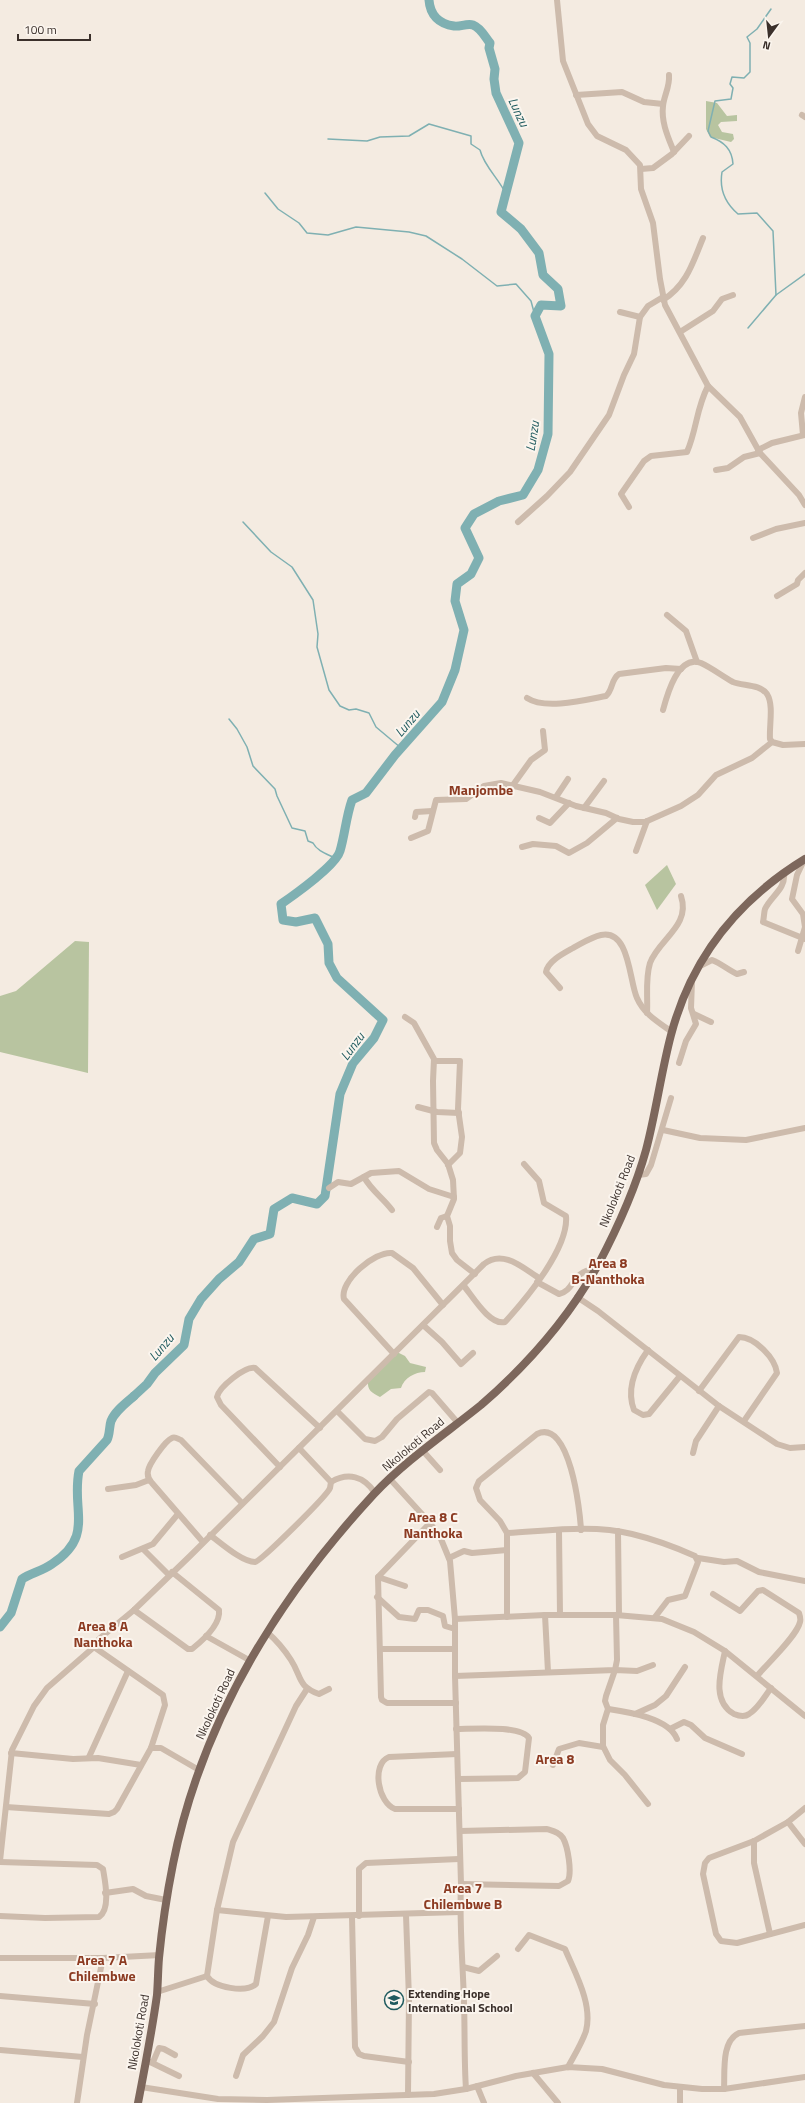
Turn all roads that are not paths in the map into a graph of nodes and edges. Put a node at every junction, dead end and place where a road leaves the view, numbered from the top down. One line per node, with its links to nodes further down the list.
1 (557, 0): 3 (street)
2 (669, 75): 4 (street)
3 (576, 95): 4 (street); 7 (street)
4 (663, 104): 6 (street)
5 (689, 136): 6 (street)
6 (674, 152): 7 (street)
7 (641, 169): 10 (street)
8 (703, 238): 10 (street)
9 (733, 295): 13 (street)
10 (663, 298): 12 (street); 13 (street)
11 (620, 312): 12 (street)
12 (640, 317): 21 (street)
13 (680, 332): 14 (street)
14 (708, 386): 17 (street); 20 (street)
15 (805, 397): 16 (street)
16 (804, 435): 17 (street)
17 (759, 451): 18 (street); 19 (street)
18 (716, 470)
19 (805, 505)
20 (629, 507)
21 (518, 522)
22 (805, 523): 23 (street)
23 (753, 538)
24 (805, 573): 25 (street)
25 (777, 596)
26 (666, 615): 27 (street)
27 (697, 662): 28 (street); 32 (street)
28 (681, 669): 29 (street); 30 (street)
29 (527, 698)
30 (663, 710)
31 (543, 731): 36 (street)
32 (772, 742): 33 (street); 44 (street)
33 (805, 744)
34 (568, 779): 37 (street)
35 (604, 781): 39 (street)
36 (513, 785): 37 (street); 40 (street)
37 (556, 797): 38 (street)
38 (569, 804): 39 (street); 42 (street)
39 (584, 808): 43 (street)
40 (432, 811): 41 (street); 45 (street)
41 (415, 817)
42 (539, 818)
43 (617, 818): 44 (street); 46 (street)
44 (647, 821): 47 (street)
45 (411, 838)
46 (522, 847)
47 (636, 851)
48 (804, 859): 49 (main road, Nkolokoti Road); 51 (street)
49 (784, 873): 51 (street); 53 (main road, Nkolokoti Road)
50 (681, 896): 57 (street)
51 (804, 938): 52 (street)
52 (798, 951)
53 (698, 967): 54 (street); 55 (main road, Nkolokoti Road)
54 (744, 972)
55 (692, 978): 58 (street); 61 (main road, Nkolokoti Road)
56 (560, 988): 57 (street)
57 (647, 1013): 61 (street)
58 (694, 1014): 60 (street); 63 (street)
59 (405, 1017): 62 (street)
60 (711, 1022)
61 (672, 1032): 72 (main road, Nkolokoti Road)
62 (434, 1061): 66 (street); 67 (street)
63 (679, 1063)
64 (671, 1098): 69 (street)
65 (418, 1107): 66 (street)
66 (433, 1111): 67 (street); 71 (street)
67 (459, 1113): 71 (street)
68 (805, 1128): 69 (street)
69 (663, 1130): 72 (street)
70 (524, 1164): 81 (street)
71 (448, 1165): 75 (street)
72 (638, 1175): 79 (main road, Nkolokoti Road)
73 (364, 1177): 74 (street); 75 (street); 76 (street)
74 (329, 1188)
75 (454, 1197): 77 (street)
76 (392, 1210)
77 (447, 1216): 78 (street); 80 (street)
78 (436, 1227)
79 (595, 1269): 81 (street); 83 (main road, Nkolokoti Road)
80 (475, 1274): 81 (street); 82 (street)
81 (538, 1280): 82 (street)
82 (464, 1286): 84 (street)
83 (577, 1297): 86 (street); 94 (main road, Nkolokoti Road)
84 (443, 1305): 85 (street); 88 (street)
85 (423, 1325): 87 (street); 88 (street)
86 (648, 1350): 89 (street); 89 (street)
87 (473, 1353)
88 (394, 1354): 92 (street)
89 (680, 1376): 90 (street)
90 (699, 1391): 91 (street); 93 (street)
91 (719, 1406): 93 (street); 99 (street)
92 (337, 1411): 94 (street); 95 (street)
93 (744, 1421): 96 (street)
94 (458, 1423): 98 (main road, Nkolokoti Road)
95 (320, 1428): 97 (street); 100 (street)
96 (805, 1447)
97 (299, 1448): 100 (street); 104 (street)
98 (423, 1451): 101 (street); 102 (main road, Nkolokoti Road)
99 (693, 1453)
100 (280, 1467): 107 (street)
101 (440, 1470)
102 (390, 1479): 106 (main road, Nkolokoti Road); 109 (street)
103 (149, 1480): 105 (street); 107 (street); 108 (street)
104 (331, 1482): 106 (street); 114 (street)
105 (108, 1489)
106 (375, 1492): 135 (main road, Nkolokoti Road)
107 (242, 1504): 114 (street)
108 (178, 1514): 115 (street); 116 (street)
109 (430, 1523): 119 (street); 122 (street)
110 (582, 1530): 111 (street); 112 (street); 113 (street)
111 (559, 1531): 113 (street); 129 (street)
112 (618, 1531): 120 (street); 130 (street)
113 (507, 1534): 117 (street)
114 (210, 1535): 115 (street)
115 (204, 1542): 121 (street)
116 (143, 1549): 118 (street); 121 (street)
117 (507, 1550): 119 (street); 131 (street)
118 (122, 1557)
119 (449, 1558): 133 (street)
120 (698, 1558): 123 (street); 132 (street)
121 (171, 1574): 127 (street); 136 (street)
122 (378, 1577): 124 (street); 126 (street)
123 (805, 1580)
124 (405, 1586)
125 (713, 1594): 148 (street)
126 (377, 1597): 134 (street); 138 (street)
127 (134, 1610): 136 (street); 137 (street)
128 (545, 1615): 129 (street); 131 (street); 146 (street)
129 (560, 1615): 130 (street)
130 (617, 1615): 132 (street); 144 (street)
131 (507, 1617): 133 (street)
132 (655, 1617): 140 (street)
133 (455, 1619): 134 (street)
134 (455, 1629): 139 (street)
135 (266, 1632): 141 (main road, Nkolokoti Road); 150 (street)
136 (206, 1636): 141 (street)
137 (94, 1647): 145 (street); 161 (street)
138 (381, 1649): 139 (street); 152 (street)
139 (455, 1649): 147 (street)
140 (725, 1651): 148 (street); 149 (street)
141 (249, 1660): 167 (main road, Nkolokoti Road)
142 (653, 1665): 144 (street)
143 (685, 1667): 154 (street)
144 (615, 1670): 146 (street); 153 (street)
145 (128, 1671): 160 (street); 164 (street)
146 (548, 1672): 147 (street)
147 (455, 1676): 152 (street)
148 (757, 1676): 149 (street)
149 (771, 1688): 155 (street)
150 (307, 1689): 151 (street); 184 (street)
151 (329, 1689)
152 (456, 1703): 156 (street)
153 (608, 1709): 154 (street); 159 (street)
154 (635, 1714): 157 (street)
155 (805, 1716)
156 (456, 1729): 162 (street); 168 (street)
157 (670, 1729): 158 (street); 163 (street)
158 (678, 1739)
159 (603, 1747): 165 (street); 171 (street)
160 (151, 1748): 166 (street); 167 (street)
161 (11, 1753): 164 (street); 170 (street)
162 (457, 1754): 168 (street); 174 (street)
163 (742, 1754)
164 (89, 1757): 166 (street)
165 (553, 1765)
166 (140, 1766): 172 (street)
167 (199, 1770): 183 (main road, Nkolokoti Road)
168 (459, 1779): 174 (street)
169 (0, 1784): 170 (street)
170 (7, 1785): 172 (street)
171 (648, 1804)
172 (6, 1807): 180 (street)
173 (805, 1808): 175 (street)
174 (459, 1809): 176 (street)
175 (788, 1822): 177 (street); 178 (street)
176 (460, 1831): 179 (street); 181 (street)
177 (754, 1841): 192 (street); 192 (street)
178 (805, 1844)
179 (459, 1860): 181 (street); 190 (street)
180 (0, 1861): 182 (street)
181 (461, 1884): 185 (street)
182 (105, 1893): 183 (street); 187 (street)
183 (166, 1900): 194 (main road, Nkolokoti Road)
184 (217, 1910): 188 (street); 199 (street)
185 (460, 1912): 186 (street); 198 (street)
186 (406, 1915): 190 (street); 208 (street)
187 (0, 1916)
188 (268, 1916): 189 (street); 199 (street)
189 (314, 1917): 190 (street); 212 (street)
190 (356, 1917): 208 (street)
191 (805, 1925): 192 (street)
192 (770, 1934)
193 (518, 1949): 209 (street)
194 (160, 1955): 197 (street); 200 (main road, Nkolokoti Road)
195 (497, 1956): 198 (street)
196 (0, 1958): 197 (street)
197 (102, 1958): 202 (street)
198 (463, 1967): 217 (street)
199 (207, 1976): 200 (street)
200 (157, 1992): 207 (main road, Nkolokoti Road)
201 (0, 1996): 202 (street)
202 (95, 2004): 206 (street)
203 (805, 2026): 218 (street)
204 (0, 2050): 206 (street)
205 (175, 2055): 207 (street)
206 (83, 2057): 222 (street)
207 (149, 2061): 211 (street); 215 (main road, Nkolokoti Road)
208 (409, 2062): 219 (street)
209 (568, 2067): 210 (street); 216 (street)
210 (534, 2073): 214 (street); 225 (street)
211 (179, 2076)
212 (236, 2076)
213 (805, 2077): 218 (street)
214 (477, 2086): 217 (street); 224 (street)
215 (141, 2087): 220 (street); 223 (main road, Nkolokoti Road)
216 (680, 2087): 218 (street); 226 (street)
217 (466, 2089): 219 (street)
218 (724, 2089)
219 (408, 2095): 221 (street)
220 (218, 2101): 221 (street)
221 (268, 2102)
222 (77, 2103)
223 (138, 2103)
224 (484, 2103)
225 (558, 2103)
226 (680, 2103)

